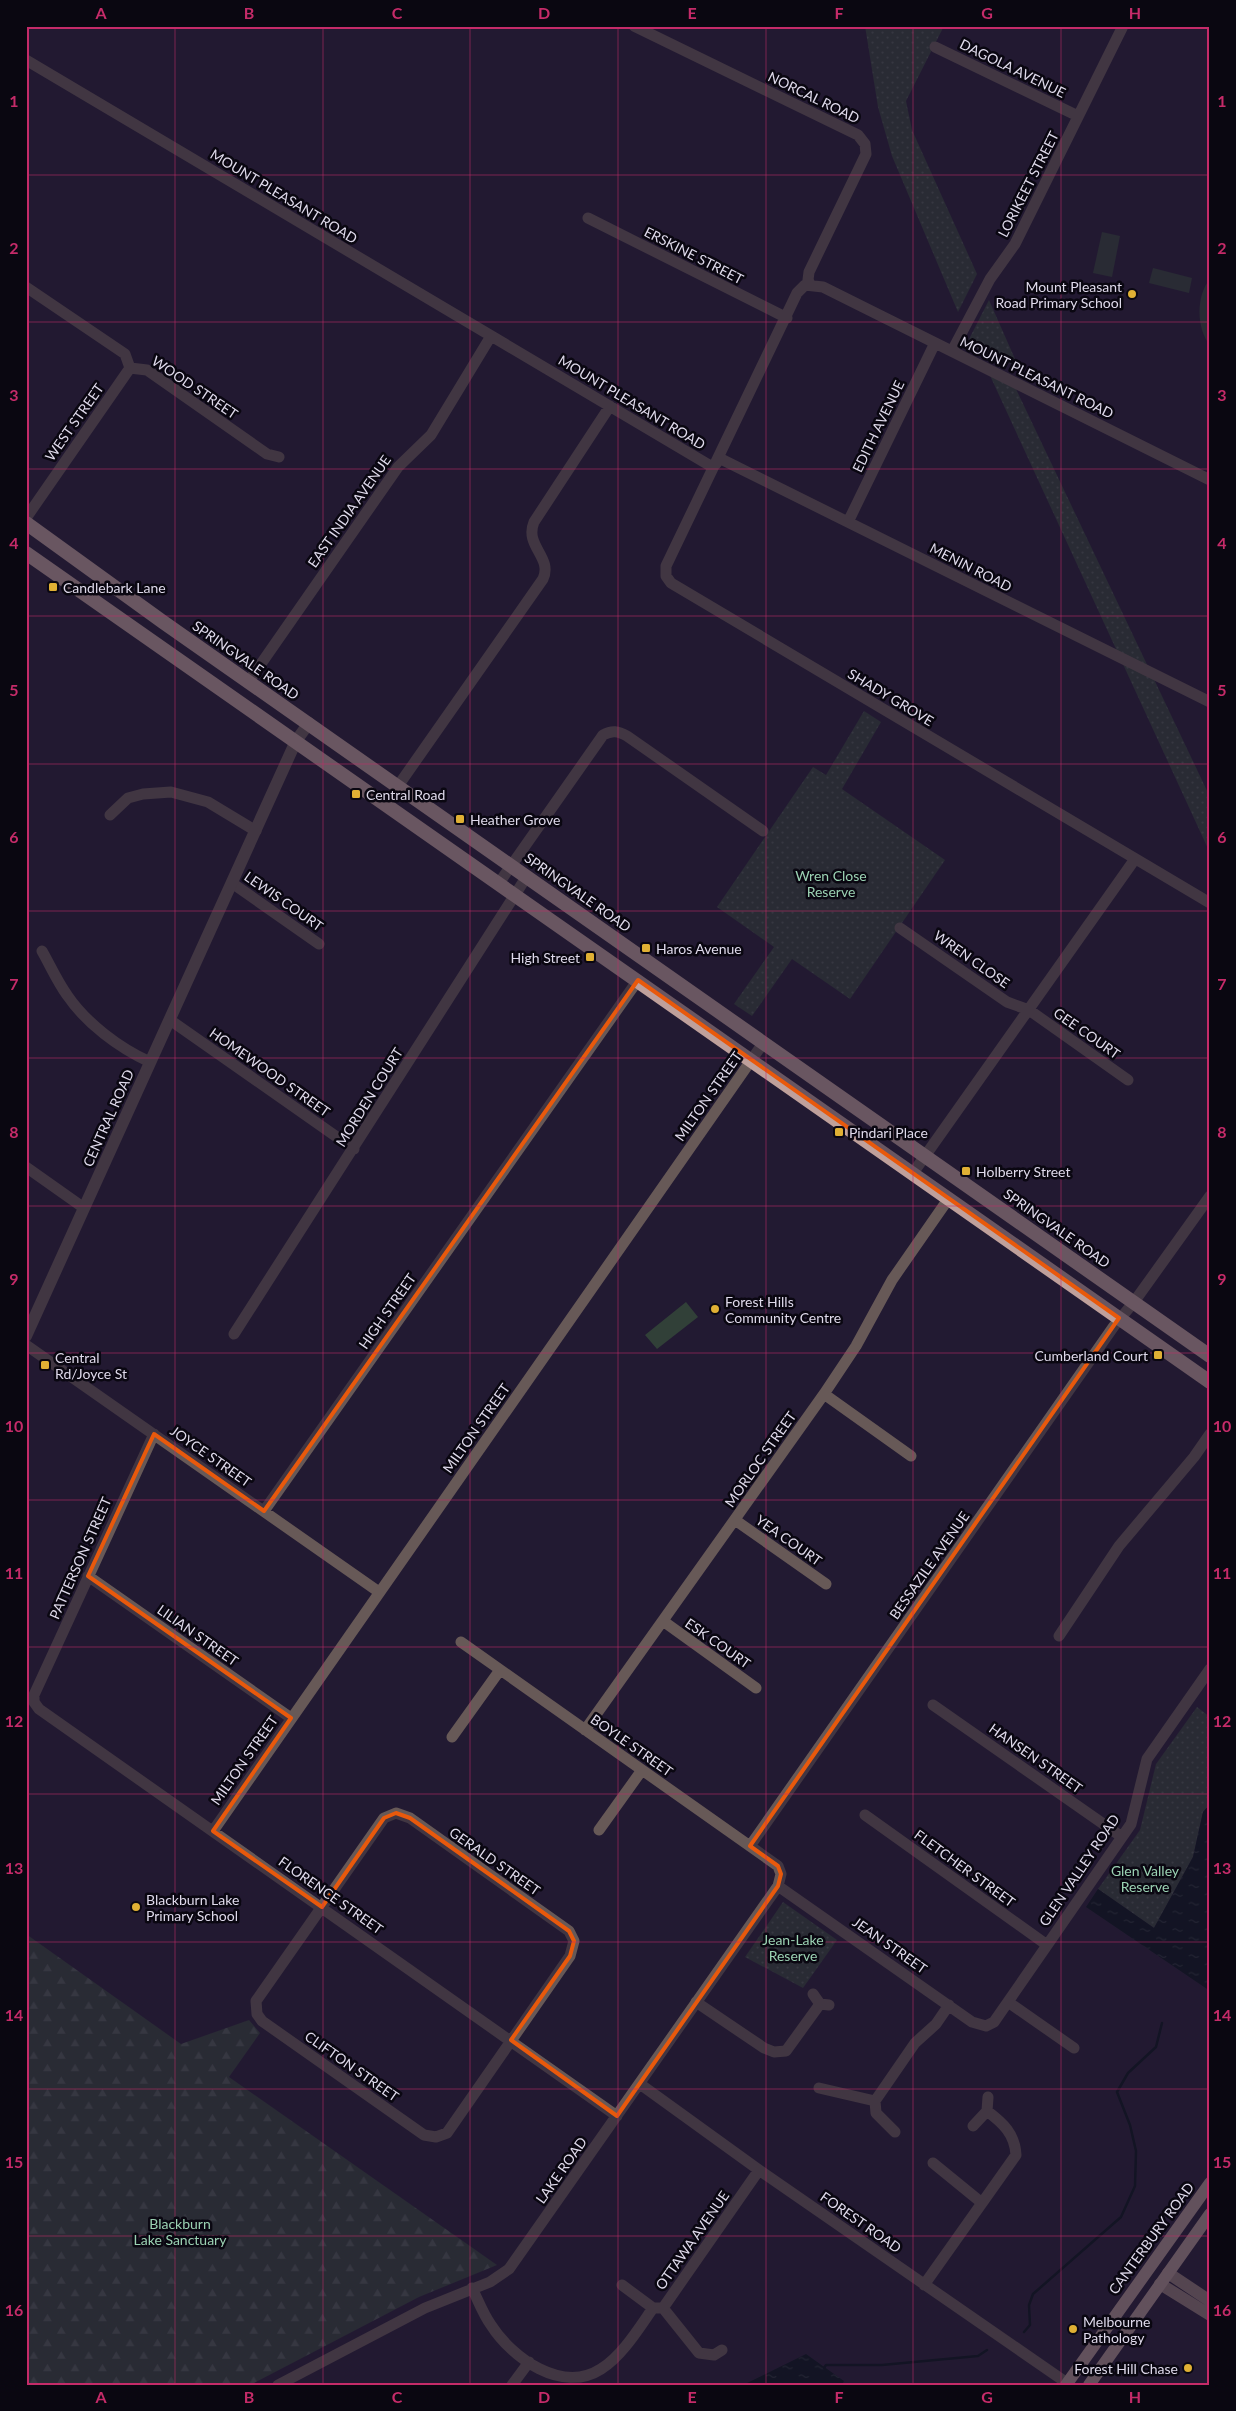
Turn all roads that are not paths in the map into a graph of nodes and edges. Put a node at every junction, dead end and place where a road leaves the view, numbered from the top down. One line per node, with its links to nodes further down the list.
1 (634, 26): 7 (street, NORCAL ROAD)
2 (1123, 26): 5 (street, LORIKEET STREET)
3 (935, 47): 5 (street, DAGOLA AVENUE)
4 (26, 60): 10 (street, MOUNT PLEASANT ROAD)
5 (1078, 116): 12 (street, LORIKEET STREET)
6 (588, 218): 9 (street, ERSKINE STREET)
7 (810, 284): 9 (street, MOUNT PLEASANT ROAD); 11 (street, MOUNT PLEASANT ROAD)
8 (26, 287): 13 (street, WOOD STREET)
9 (787, 318): 16 (street, MOUNT PLEASANT ROAD)
10 (490, 336): 14 (street, MOUNT PLEASANT ROAD); 22 (street, EAST INDIA AVENUE)
11 (935, 343): 12 (street, MOUNT PLEASANT ROAD); 19 (street, EDITH AVENUE)
12 (952, 351): 17 (street, MOUNT PLEASANT ROAD)
13 (130, 368): 15 (street, WOOD STREET); 18 (street, WEST STREET)
14 (610, 406): 16 (street, MOUNT PLEASANT ROAD); 26 (street)
15 (279, 457)
16 (717, 461): 19 (street, MENIN ROAD); 30 (street, SHADY GROVE)
17 (1210, 480)
18 (26, 518)
19 (848, 522): 23 (street, MENIN ROAD)
20 (26, 523): 22 (highway, SPRINGVALE ROAD)
21 (26, 553): 25 (highway)
22 (249, 681): 24 (highway, SPRINGVALE ROAD)
23 (1210, 702)
24 (308, 723): 25 (street, CENTRAL ROAD); 26 (highway, SPRINGVALE ROAD)
25 (296, 741): 28 (street, CENTRAL ROAD); 34 (highway)
26 (398, 786): 31 (highway, SPRINGVALE ROAD)
27 (110, 815): 28 (street)
28 (256, 831): 33 (street, CENTRAL ROAD)
29 (763, 831): 31 (street)
30 (1134, 859): 36 (street, SHADY GROVE); 41 (street)
31 (511, 865): 32 (highway, SPRINGVALE ROAD); 34 (street)
32 (527, 876): 35 (street, MORDEN COURT); 43 (highway, SPRINGVALE ROAD)
33 (232, 883): 38 (street, LEWIS COURT); 42 (street, CENTRAL ROAD)
34 (499, 883): 35 (highway)
35 (515, 894): 40 (highway); 47 (street, MORDEN COURT)
36 (1210, 903)
37 (900, 928): 41 (street, WREN CLOSE)
38 (319, 944)
39 (42, 951): 45 (street)
40 (638, 980): 44 (highway); 65 (street, HIGH STREET)
41 (1029, 1010): 46 (street, GEE COURT); 48 (street)
42 (170, 1020): 45 (street, CENTRAL ROAD); 47 (street, HOMEWOOD STREET)
43 (764, 1042): 44 (street, MILTON STREET); 48 (highway, SPRINGVALE ROAD)
44 (752, 1060): 50 (highway); 69 (street, MILTON STREET)
45 (150, 1062): 53 (street, CENTRAL ROAD)
46 (1128, 1080)
47 (354, 1149): 56 (street, MORDEN COURT)
48 (925, 1156): 50 (street); 54 (highway, SPRINGVALE ROAD)
49 (26, 1167): 53 (street)
50 (913, 1173): 52 (highway)
51 (1210, 1196): 54 (street, BESSAZILE AVENUE)
52 (949, 1198): 55 (highway); 61 (street, MORLOC STREET)
53 (84, 1208): 57 (street, CENTRAL ROAD)
54 (1134, 1302): 55 (street, BESSAZILE AVENUE); 59 (highway, SPRINGVALE ROAD)
55 (1120, 1318): 60 (highway); 86 (street, BESSAZILE AVENUE)
56 (234, 1334)
57 (26, 1336)
58 (26, 1345): 62 (street, JOYCE STREET)
59 (1210, 1356)
60 (1210, 1382)
61 (824, 1394): 64 (street); 66 (street, MORLOC STREET)
62 (154, 1434): 65 (street, JOYCE STREET); 67 (street, PATTERSON STREET)
63 (1210, 1434): 71 (street)
64 (911, 1456)
65 (264, 1511): 69 (street, JOYCE STREET)
66 (735, 1520): 68 (street, YEA COURT); 70 (street, MORLOC STREET)
67 (88, 1576): 76 (street, PATTERSON STREET); 78 (street, LILIAN STREET)
68 (826, 1584)
69 (379, 1592): 78 (street, MILTON STREET)
70 (663, 1622): 75 (street, ESK COURT); 79 (street, MORLOC STREET)
71 (1058, 1636)
72 (461, 1642): 74 (street, BOYLE STREET)
73 (1210, 1669): 85 (street, GLEN VALLEY ROAD)
74 (500, 1670): 79 (street, BOYLE STREET); 80 (street)
75 (756, 1688)
76 (34, 1695): 84 (street, FLORENCE STREET)
77 (933, 1705): 85 (street, HANSEN STREET)
78 (291, 1718): 84 (street, MILTON STREET)
79 (585, 1730): 81 (street, BOYLE STREET)
80 (452, 1738)
81 (642, 1770): 83 (street); 86 (street, BOYLE STREET)
82 (865, 1815): 90 (street, FLETCHER STREET)
83 (599, 1830)
84 (213, 1831): 89 (street, FLORENCE STREET)
85 (1122, 1837): 90 (street, GLEN VALLEY ROAD)
86 (750, 1846): 87 (street, BOYLE STREET)
87 (782, 1874): 88 (street, LAKE ROAD)
88 (778, 1886): 92 (street, LAKE ROAD); 94 (street, JEAN STREET)
89 (322, 1907): 96 (street, FLORENCE STREET); 96 (street, GERALD STREET); 96 (street, CLIFTON STREET)
90 (1047, 1945): 93 (street, GLEN VALLEY ROAD)
91 (820, 2001): 92 (street)
92 (696, 2002): 98 (street, LAKE ROAD)
93 (1008, 2002): 95 (street, GLEN VALLEY ROAD); 97 (street)
94 (949, 2005): 95 (street, JEAN STREET); 101 (street)
95 (986, 2026)
96 (511, 2040): 103 (street, FLORENCE STREET)
97 (1074, 2048)
98 (640, 2084): 103 (street, LAKE ROAD); 107 (street, FOREST ROAD)
99 (819, 2088): 101 (street)
100 (988, 2097): 102 (street)
101 (875, 2101): 105 (street)
102 (987, 2112): 104 (street); 109 (street)
103 (617, 2116): 115 (street, LAKE ROAD)
104 (973, 2126)
105 (895, 2132)
106 (933, 2163): 109 (street)
107 (759, 2170): 114 (street, FOREST ROAD); 117 (street, OTTAWA AVENUE)
108 (1210, 2183): 111 (main road, CANTERBURY ROAD)
109 (982, 2203): 114 (street)
110 (1210, 2214): 112 (main road)
111 (1149, 2266): 112 (main road); 122 (main road, CANTERBURY ROAD)
112 (1164, 2278): 116 (main road); 118 (main road); 125 (main road)
113 (622, 2285): 117 (street)
114 (924, 2285): 122 (street, FOREST ROAD)
115 (472, 2288): 120 (street, OTTAWA AVENUE); 123 (street, LAKE ROAD)
116 (1210, 2301)
117 (658, 2308): 119 (street); 121 (street, OTTAWA AVENUE)
118 (1210, 2315)
119 (722, 2350)
120 (529, 2362): 121 (street, OTTAWA AVENUE); 124 (street)
121 (585, 2380)
122 (1066, 2384)
123 (278, 2385)
124 (512, 2385)
125 (1089, 2385)

